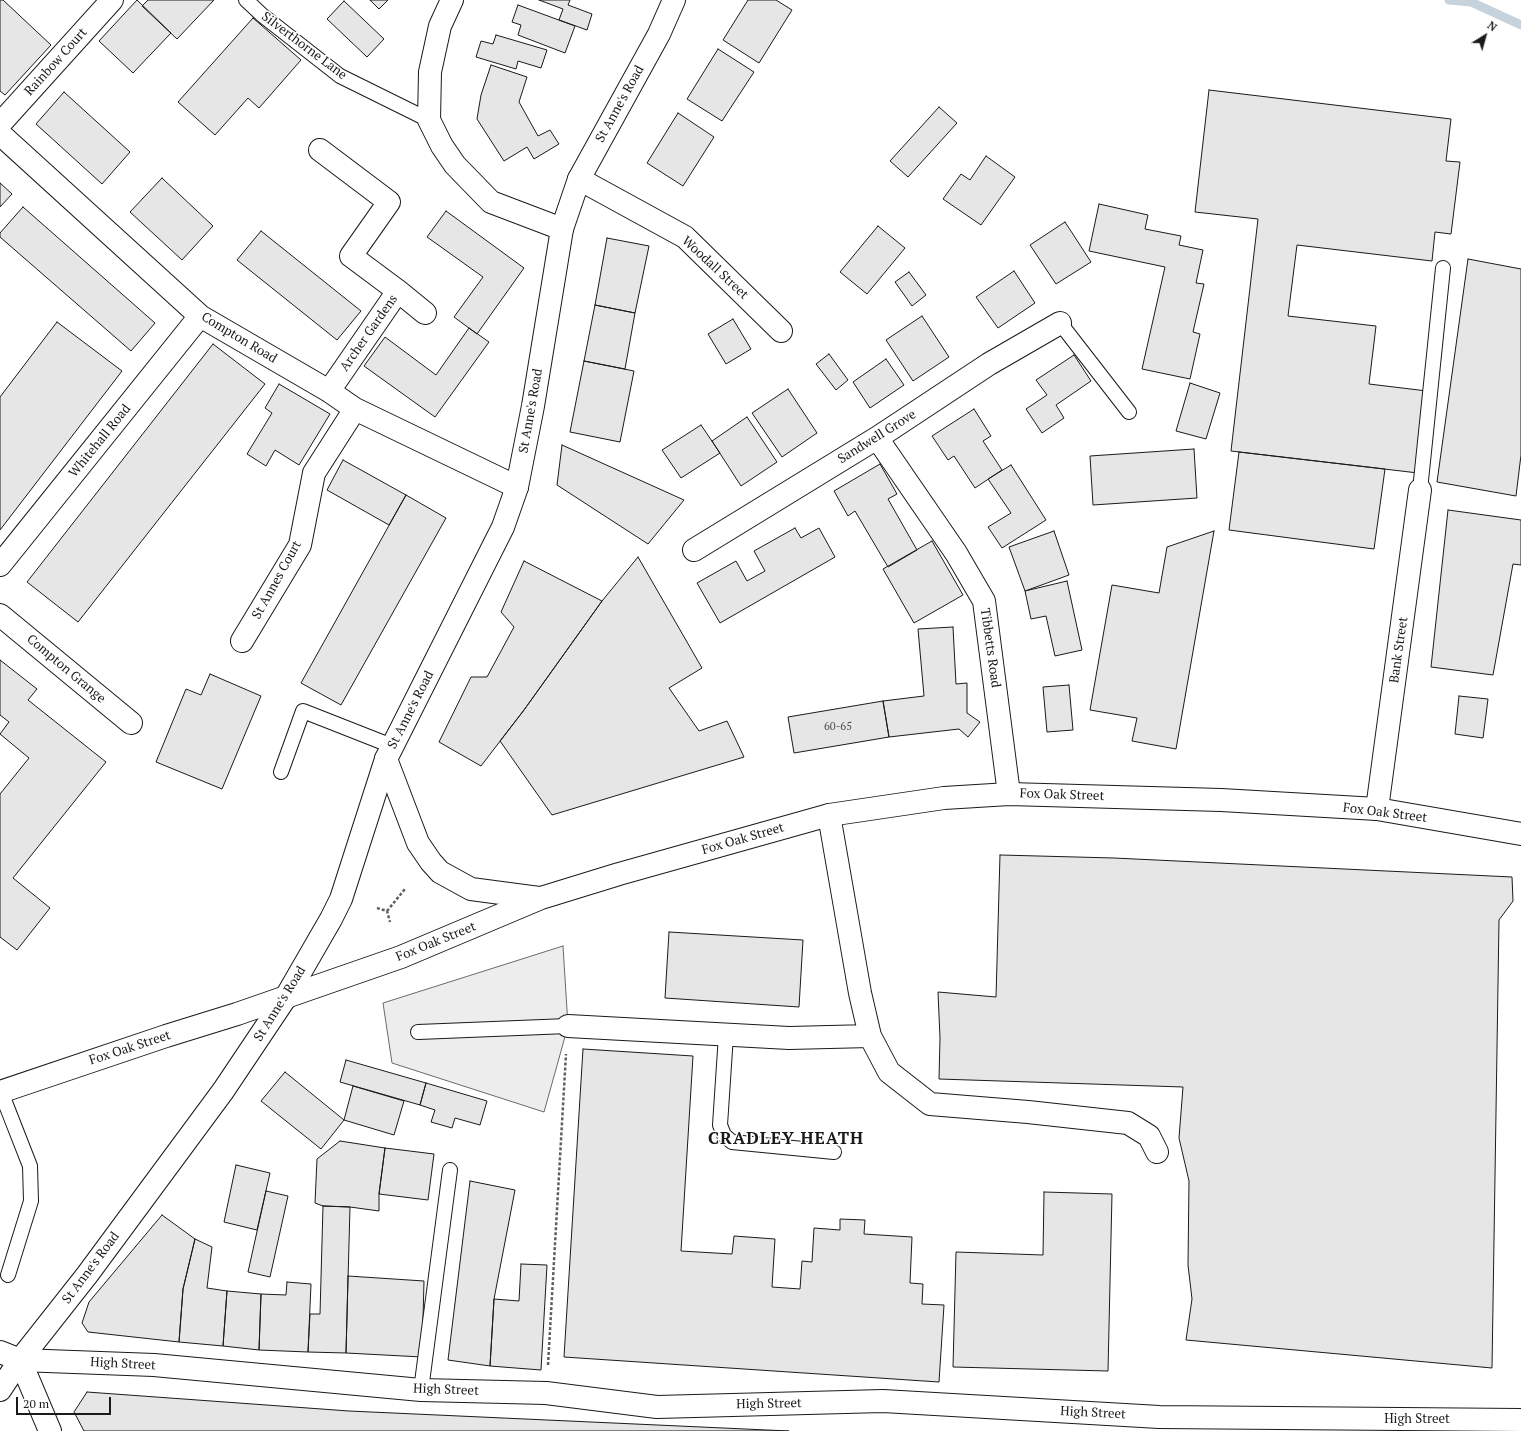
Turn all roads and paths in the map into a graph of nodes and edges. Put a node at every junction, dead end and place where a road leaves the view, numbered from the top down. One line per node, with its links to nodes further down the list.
1 (112, 0): 6 (street, Rainbow Court)
2 (246, 0): 5 (lane, Silverthorne Lane)
3 (452, 0): 5 (street)
4 (674, 0): 9 (street, St Anne's Road)
5 (429, 120): 10 (street)
6 (0, 124)
7 (0, 134): 14 (street, Compton Road)
8 (320, 150): 12 (street, Archer Gardens)
9 (579, 179): 10 (street, St Anne's Road); 16 (street, Woodall Street)
10 (562, 229): 21 (street, St Anne's Road)
11 (1443, 268): 22 (lane)
12 (398, 291): 13 (street); 17 (street, Archer Gardens)
13 (425, 313)
14 (200, 316): 17 (street, Compton Road); 24 (street, Whitehall Road)
15 (1060, 323): 19 (lane); 20 (street, Sandwell Grove)
16 (781, 331)
17 (329, 391): 18 (street, Compton Road)
18 (355, 409): 21 (street, Compton Road); 26 (street, St Annes Court)
19 (1129, 412)
20 (876, 438): 23 (street, Sandwell Grove); 30 (street, Tibbetts Road)
21 (517, 487): 28 (street, St Anne's Road)
22 (1420, 490): 31 (street, Bank Street)
23 (694, 550)
24 (0, 565)
25 (0, 615): 27 (street, Compton Grange)
26 (242, 641)
27 (131, 723)
28 (389, 753): 29 (lane); 35 (street); 39 (street, St Anne's Road)
29 (281, 772)
30 (1009, 794): 31 (street, Fox Oak Street); 32 (street, Fox Oak Street)
31 (1377, 809): 33 (street, Fox Oak Street)
32 (829, 815): 35 (street, Fox Oak Street); 43 (street)
33 (1521, 834)
34 (406, 889): 37 (path)
35 (541, 898): 39 (street, Fox Oak Street)
36 (377, 908): 37 (path)
37 (386, 911): 38 (path)
38 (390, 922)
39 (286, 997): 44 (street, Fox Oak Street); 49 (street, St Anne's Road)
40 (568, 1026): 41 (lane); 42 (street); 52 (path)
41 (418, 1032)
42 (726, 1035): 43 (street); 45 (lane)
43 (870, 1036): 46 (street)
44 (0, 1092): 48 (lane)
45 (834, 1152)
46 (1157, 1152)
47 (450, 1170): 51 (lane)
48 (8, 1275)
49 (10, 1356): 50 (street, St Anne's Road); 51 (street, High Street); 55 (street)
50 (0, 1390)
51 (421, 1390): 52 (street, High Street)
52 (546, 1393): 54 (street, High Street)
53 (1521, 1420): 54 (street, High Street)
54 (1162, 1424)
55 (50, 1431)

